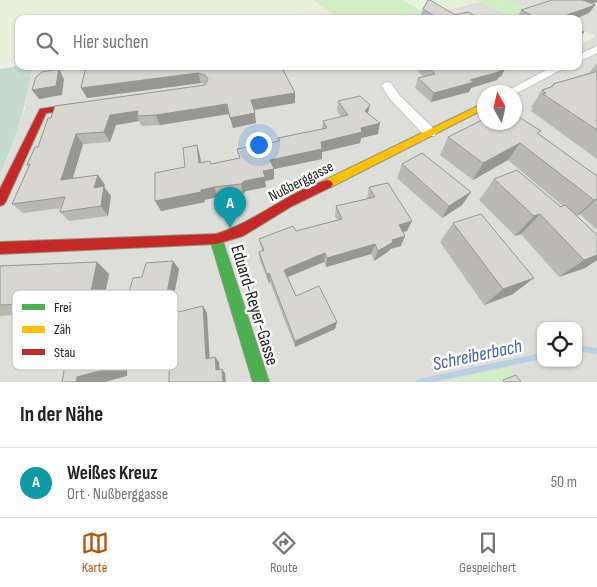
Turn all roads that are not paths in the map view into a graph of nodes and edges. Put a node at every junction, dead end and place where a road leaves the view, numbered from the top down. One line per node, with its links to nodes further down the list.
1 (597, 49): 2 (street)
2 (582, 57)
3 (555, 70): 5 (street)
4 (387, 85): 8 (street)
5 (522, 86)
6 (92, 105): 9 (street)
7 (477, 110): 8 (street, Nußberggasse)
8 (430, 133): 10 (street, Nußberggasse)
9 (0, 201)
10 (216, 239): 11 (street, Nußberggasse); 12 (street, Eduard-Reyer-Gasse)
11 (0, 248)
12 (261, 382)

